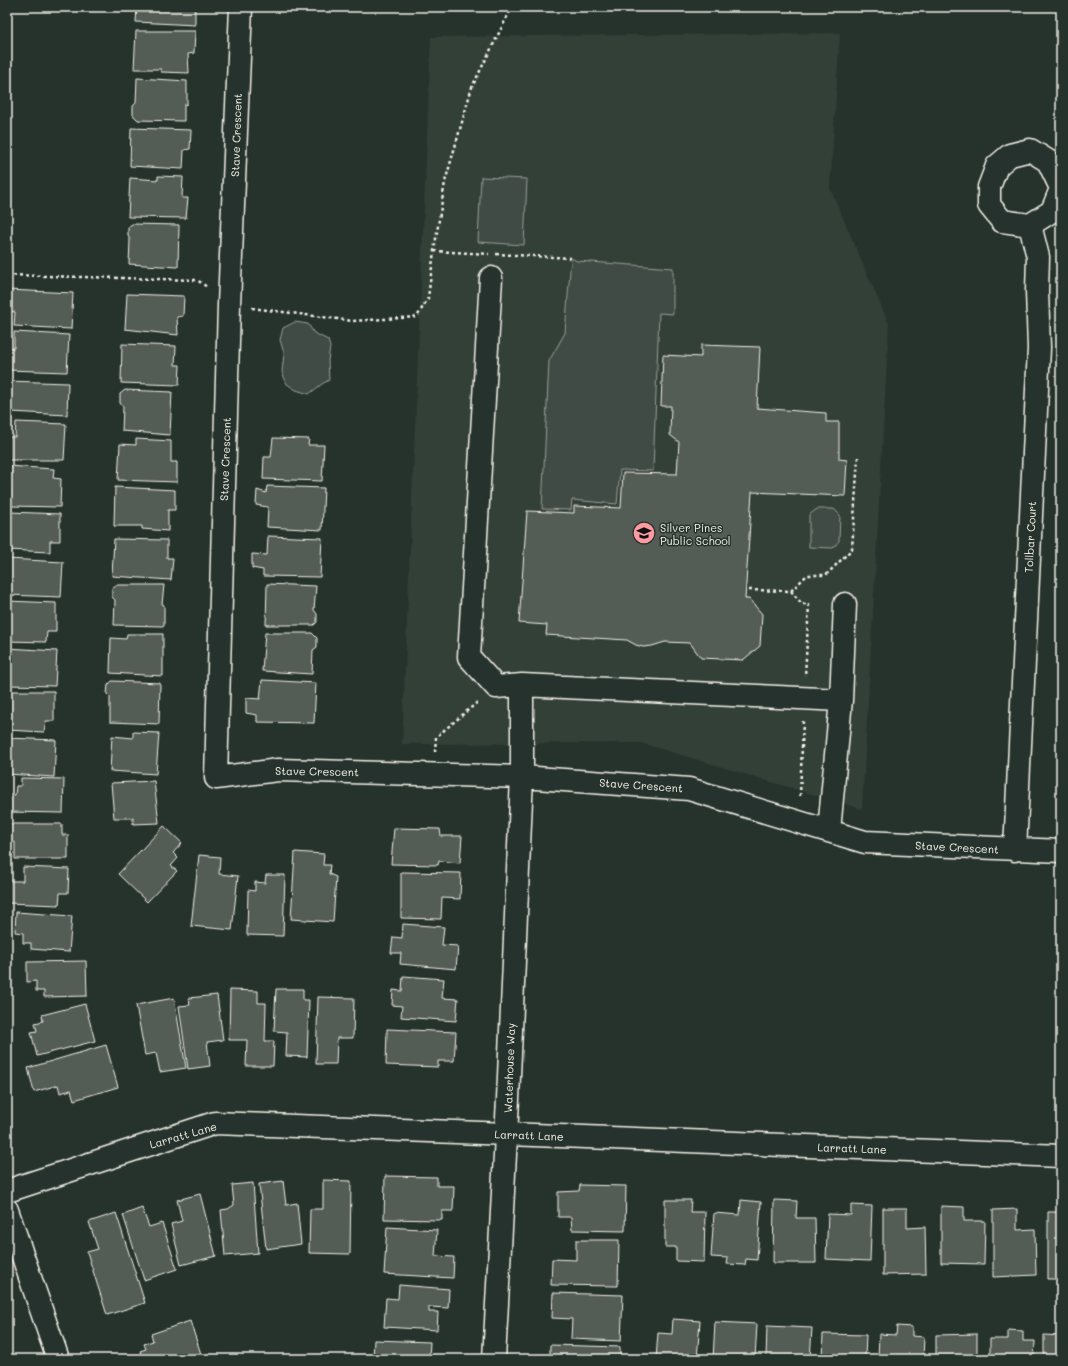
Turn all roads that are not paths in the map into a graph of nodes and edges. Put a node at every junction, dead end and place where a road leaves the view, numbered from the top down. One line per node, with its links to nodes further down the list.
1 (241, 7): 8 (street, Stave Crescent)
2 (1061, 188): 3 (street); 3 (street)
3 (1030, 224): 10 (street, Tollbar Court)
4 (491, 278): 6 (street)
5 (846, 604): 7 (street)
6 (522, 685): 7 (street); 8 (street, Waterhouse Way)
7 (841, 700): 9 (street)
8 (522, 777): 9 (street, Stave Crescent); 12 (street, Waterhouse Way)
9 (830, 831): 10 (street, Stave Crescent)
10 (1015, 850): 11 (street, Stave Crescent)
11 (1061, 851)
12 (507, 1134): 13 (street, Larratt Lane); 14 (street, Larratt Lane); 17 (street, Waterhouse Way)
13 (1061, 1156)
14 (7, 1191)
15 (7, 1210): 16 (street)
16 (58, 1359)
17 (494, 1359)

